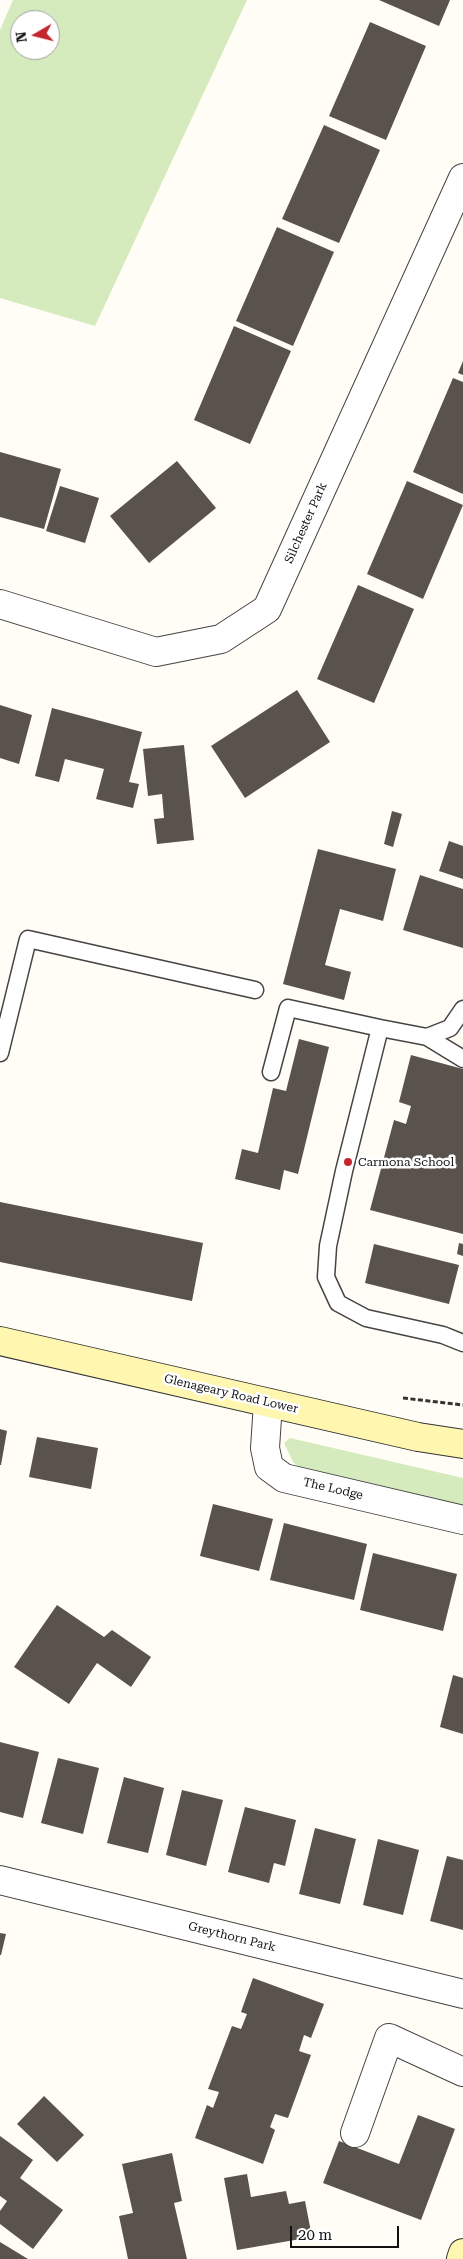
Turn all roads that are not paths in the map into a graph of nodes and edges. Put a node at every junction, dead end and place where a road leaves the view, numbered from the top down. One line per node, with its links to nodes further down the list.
1 (463, 178): 2 (street, Silchester Park)
2 (0, 604)
3 (255, 990): 7 (lane)
4 (463, 1009): 6 (lane)
5 (380, 1028): 6 (lane); 9 (lane); 11 (lane)
6 (427, 1037): 8 (lane)
7 (0, 1053)
8 (463, 1059)
9 (271, 1072)
10 (0, 1341): 12 (main road, Glenageary Road Lower)
11 (463, 1343)
12 (268, 1403): 13 (main road, Glenageary Road Lower); 14 (street, The Lodge)
13 (463, 1444)
14 (463, 1520)
15 (0, 1880): 16 (street, Greythorn Park)
16 (463, 1994)
17 (463, 2072): 18 (street)
18 (355, 2133)
19 (463, 2253): 20 (main road)
20 (461, 2259)

